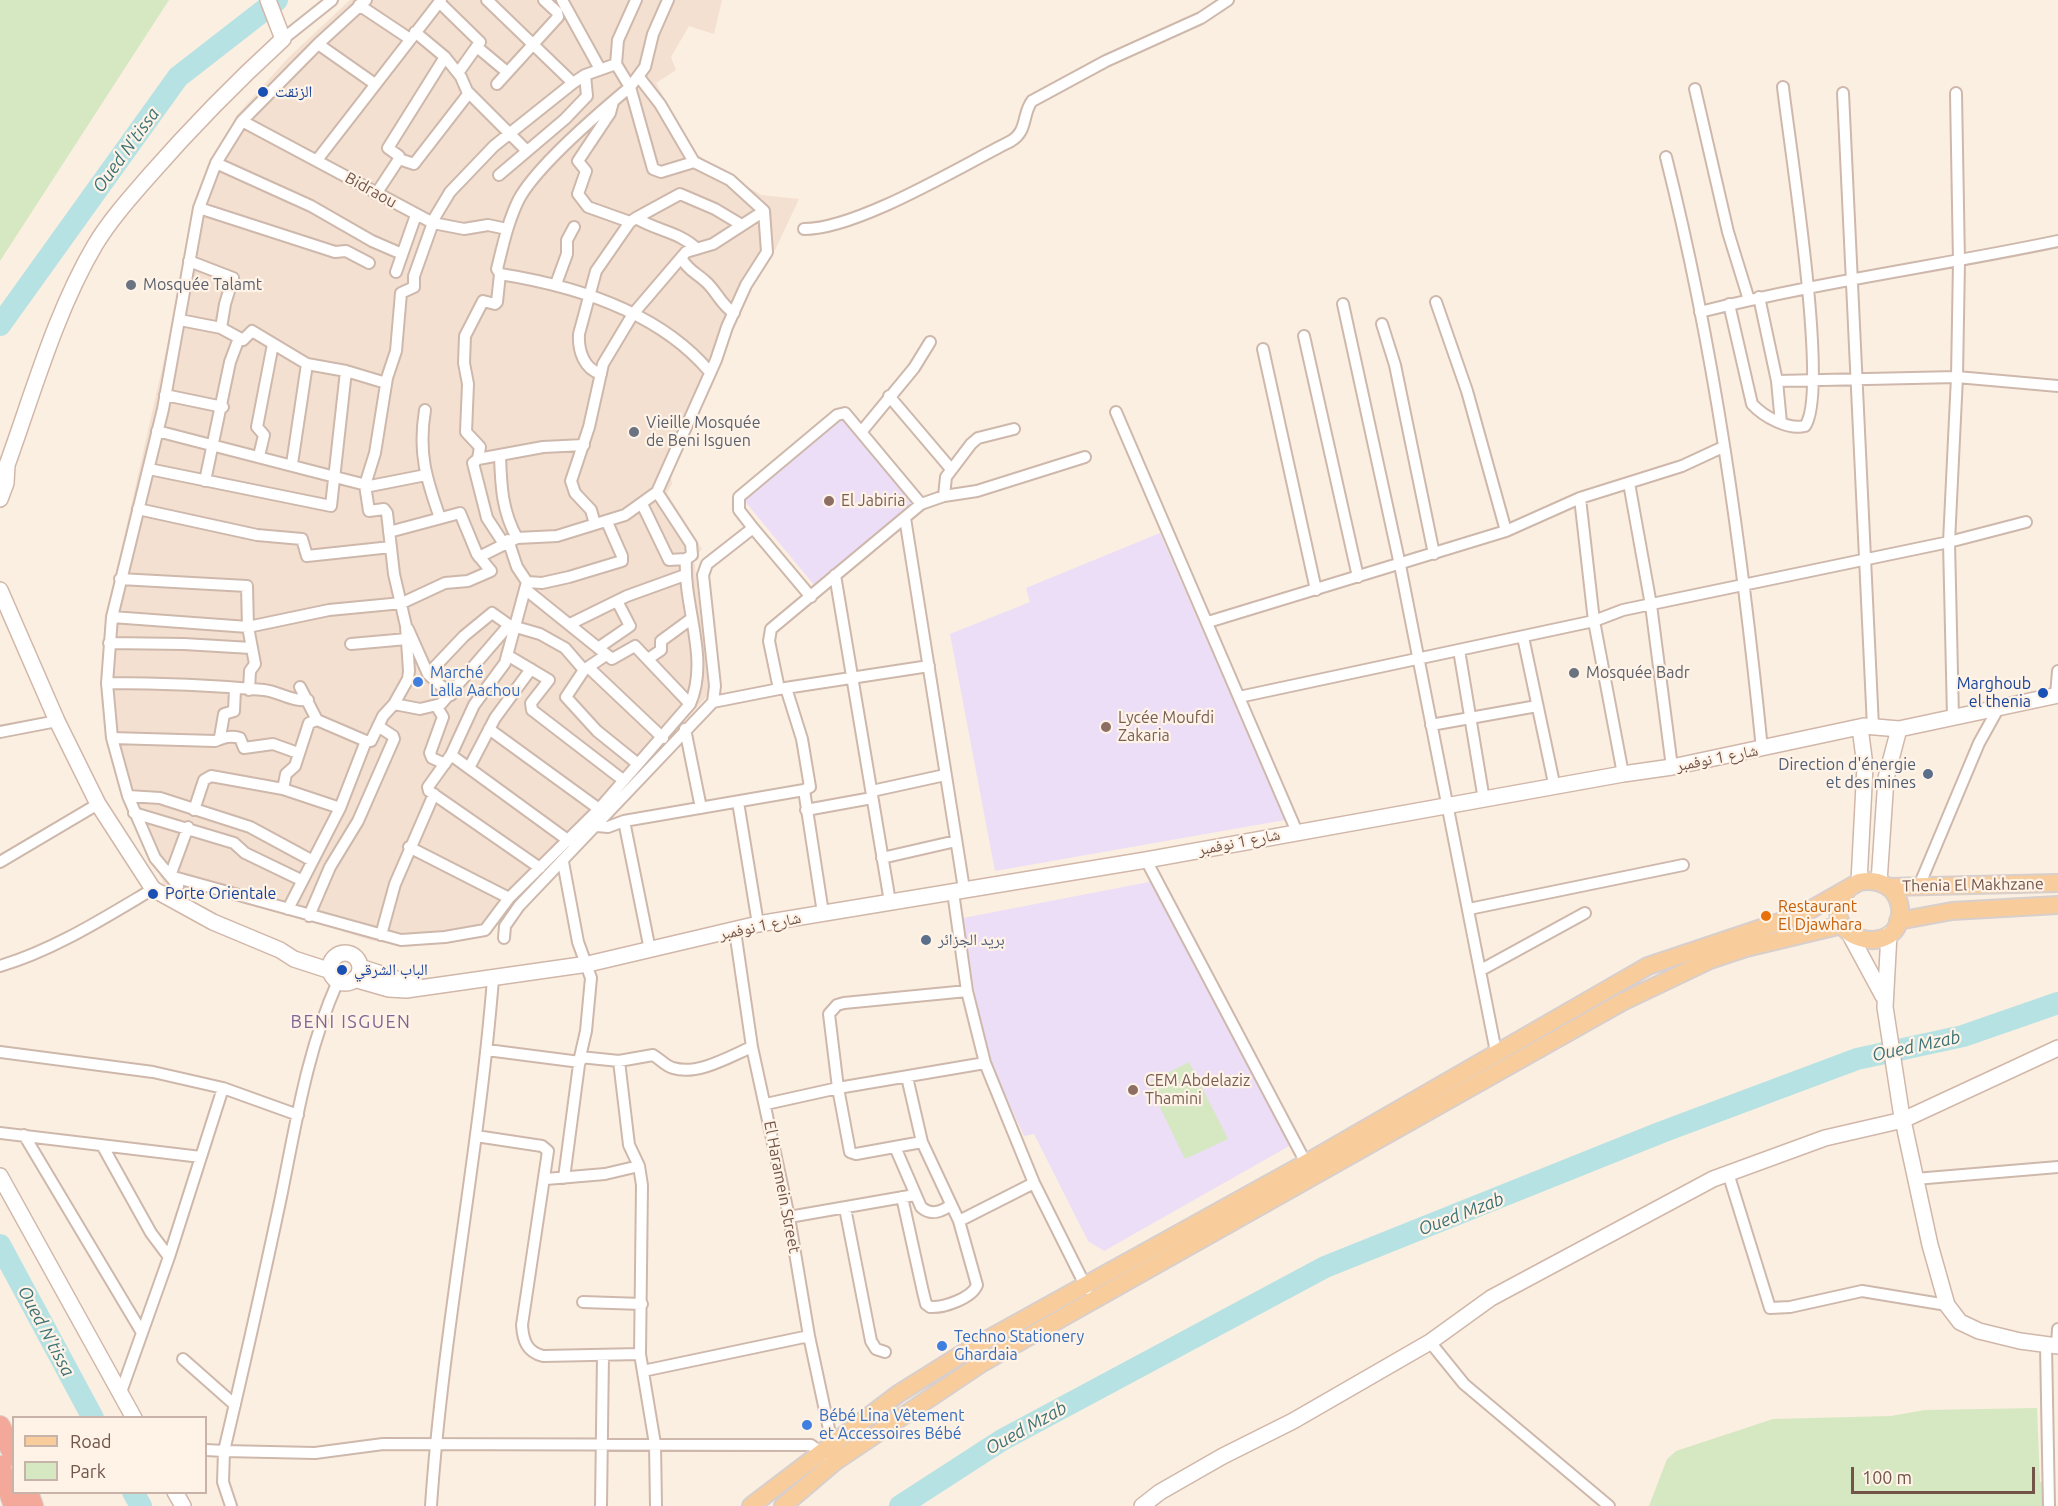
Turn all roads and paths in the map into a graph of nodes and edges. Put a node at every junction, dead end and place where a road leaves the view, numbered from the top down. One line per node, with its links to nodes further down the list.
1 (332, 0): 12 (street)
2 (487, 0): 13 (street)
3 (544, 0): 13 (street)
4 (562, 0): 18 (street)
5 (636, 0): 17 (street)
6 (668, 0): 22 (street)
7 (1228, 0): 51 (street)
8 (440, 1): 11 (street); 15 (street)
9 (363, 2): 11 (street); 14 (street)
10 (270, 7): 12 (main road)
11 (412, 36): 16 (street); 23 (street)
12 (283, 39): 109 (main road)
13 (532, 43): 19 (street); 25 (street)
14 (318, 44): 23 (street); 33 (street)
15 (477, 47): 19 (street); 20 (street)
16 (446, 57): 20 (street); 37 (street)
17 (616, 64): 18 (street); 26 (street)
18 (600, 69): 21 (street)
19 (507, 72): 24 (street)
20 (458, 73): 29 (street)
21 (585, 75): 25 (street); 35 (street)
22 (639, 77): 26 (street); 39 (street)
23 (375, 84): 38 (street)
24 (497, 84)
25 (573, 84): 34 (street)
26 (630, 87): 32 (street); 39 (street)
27 (1783, 87): 63 (street)
28 (1695, 88): 65 (street)
29 (469, 93): 34 (street); 37 (street)
30 (1843, 93): 61 (street)
31 (1956, 93): 57 (street)
32 (613, 102): 46 (street); 50 (street)
33 (242, 121): 38 (street, Bidraou); 40 (street)
34 (510, 132): 35 (street); 47 (street)
35 (527, 151): 41 (street)
36 (1666, 157): 69 (street)
37 (399, 159): 42 (street)
38 (316, 160): 42 (street, Bidraou)
39 (694, 162): 44 (street)
40 (216, 163): 43 (street); 54 (street)
41 (499, 175)
42 (376, 194): 45 (street, Bidraou)
43 (199, 208): 56 (street); 58 (street)
44 (764, 211): 48 (street); 70 (street)
45 (416, 215): 47 (street, Bidraou); 54 (street)
46 (633, 220): 48 (street); 53 (street); 64 (street)
47 (433, 223): 50 (street, Bidraou); 88 (street)
48 (740, 224): 53 (street)
49 (574, 227): 62 (street)
50 (507, 229): 60 (street)
51 (804, 229)
52 (2058, 241): 57 (street)
53 (697, 249): 55 (street)
54 (402, 254): 59 (street)
55 (681, 258): 70 (street); 71 (street)
56 (189, 261): 72 (street); 74 (street)
57 (1959, 262): 61 (street); 84 (street)
58 (369, 263)
59 (396, 272)
60 (500, 274): 62 (street); 105 (street)
61 (1854, 279): 63 (street); 86 (street)
62 (556, 284): 64 (street)
63 (1807, 287): 65 (street); 85 (street)
64 (591, 297): 71 (street); 83 (street)
65 (1754, 298): 68 (street); 87 (street)
66 (1436, 302): 128 (street)
67 (1343, 304): 137 (street)
68 (1729, 304): 69 (street); 95 (street)
69 (1700, 312): 101 (street)
70 (734, 313): 82 (street)
71 (633, 314): 82 (street); 83 (street)
72 (180, 320): 74 (street); 90 (street)
73 (1382, 324): 133 (street)
74 (221, 328): 76 (street)
75 (1304, 336): 140 (street)
76 (239, 338): 78 (street); 92 (street)
77 (930, 342): 91 (street)
78 (273, 344): 80 (street); 102 (street)
79 (1263, 348): 145 (street)
80 (307, 364): 81 (street); 106 (street)
81 (346, 371): 88 (street); 111 (street)
82 (709, 371): 115 (street)
83 (602, 374): 100 (street)
84 (1957, 377): 86 (street); 89 (street); 131 (street)
85 (1815, 378): 86 (street); 87 (street); 95 (street)
86 (1856, 378): 136 (street)
87 (1777, 381): 95 (street)
88 (386, 383): 114 (street)
89 (2058, 386)
90 (165, 395): 92 (street); 97 (street)
91 (889, 396): 98 (street); 108 (street)
92 (223, 406): 99 (street)
93 (425, 410): 110 (street)
94 (1116, 412): 154 (street)
95 (1781, 423)
96 (1014, 429): 108 (street)
97 (157, 431): 99 (street); 107 (street)
98 (862, 431): 120 (street); 127 (street)
99 (214, 444): 102 (street); 112 (street)
100 (584, 445): 103 (street); 126 (street)
101 (1723, 447): 113 (street); 143 (street)
102 (259, 456): 106 (street)
103 (500, 456): 105 (street); 130 (street)
104 (1085, 457): 116 (street)
105 (478, 459): 130 (street)
106 (292, 464): 111 (street)
107 (149, 469): 112 (street); 121 (street)
108 (951, 469): 116 (street)
109 (4, 470): 118 (main road)
110 (426, 475): 114 (street); 122 (street)
111 (334, 476): 112 (street); 114 (street)
112 (205, 481)
113 (1629, 483): 117 (street); 149 (street)
114 (365, 485): 129 (street)
115 (657, 492): 119 (street); 135 (street)
116 (944, 496): 120 (street)
117 (1580, 498): 128 (street); 153 (street)
118 (0, 499)
119 (642, 504): 124 (street); 135 (street)
120 (921, 504): 123 (street)
121 (138, 509): 132 (street); 141 (street)
122 (440, 518): 129 (street); 134 (street)
123 (905, 518): 139 (street); 169 (street)
124 (607, 522): 126 (street); 142 (street)
125 (2026, 522): 131 (street)
126 (596, 524): 130 (street)
127 (753, 528): 146 (street); 184 (street)
128 (1506, 531): 133 (street)
129 (389, 532): 132 (street)
130 (510, 540): 134 (street); 142 (street)
131 (1949, 542): 136 (street); 190 (street)
132 (391, 548): 148 (street)
133 (1434, 554): 137 (street)
134 (479, 557): 148 (street)
135 (686, 559): 138 (street)
136 (1867, 560): 143 (street); 196 (street)
137 (1400, 565): 140 (street); 168 (street)
138 (685, 575): 147 (street); 152 (street)
139 (835, 575): 146 (street); 174 (street)
140 (1358, 577): 145 (street)
141 (120, 579): 151 (street); 158 (street)
142 (526, 585): 155 (street); 157 (street)
143 (1746, 586): 149 (street); 205 (street)
144 (0, 590): 150 (main road)
145 (1316, 590): 154 (street)
146 (811, 597): 177 (street)
147 (617, 601): 155 (street); 165 (street)
148 (402, 603): 156 (street); 158 (street)
149 (1651, 605): 153 (street); 211 (street)
150 (5, 607): 193 (main road)
151 (112, 617): 158 (street); 161 (street)
152 (691, 619): 167 (street); 186 (street)
153 (1594, 621): 159 (street); 213 (street)
154 (1208, 622): 182 (street)
155 (570, 624): 165 (street)
156 (406, 626): 160 (street); 173 (street)
157 (512, 626): 166 (street); 170 (street); 173 (street); 180 (street)
158 (248, 627): 163 (street)
159 (1523, 637): 164 (street); 187 (street)
160 (407, 639): 162 (street); 185 (street)
161 (109, 643): 163 (street); 175 (street)
162 (351, 644)
163 (251, 648): 179 (street)
164 (1459, 650): 168 (street); 191 (street)
165 (602, 651): 167 (street); 170 (street)
166 (507, 655): 171 (street); 209 (street)
167 (648, 659): 186 (street)
168 (1419, 659): 182 (street); 194 (street)
169 (929, 666): 174 (street); 214 (street)
170 (586, 668): 203 (street); 210 (street)
171 (531, 669): 197 (street); 215 (street)
172 (2058, 671): 181 (street)
173 (428, 674): 180 (street)
174 (851, 677): 177 (street); 220 (street)
175 (107, 683): 178 (street); 202 (street)
176 (300, 687): 183 (street)
177 (782, 688): 184 (street); 218 (street)
178 (235, 689): 179 (street); 201 (street)
179 (249, 690): 183 (street)
180 (451, 695): 188 (street)
181 (2057, 695): 189 (main road, شارع 1 نوفمبر)
182 (1239, 697): 235 (street)
183 (308, 700): 192 (street)
184 (713, 702): 198 (street)
185 (394, 704): 188 (street); 195 (street)
186 (690, 704): 203 (street)
187 (1537, 706): 191 (street); 216 (street)
188 (437, 707): 209 (street)
189 (1999, 707): 190 (main road, شارع 1 نوفمبر); 251 (street)
190 (1953, 717): 199 (main road, شارع 1 نوفمبر)
191 (1472, 719): 194 (street); 222 (street)
192 (317, 720): 204 (street); 206 (street)
193 (57, 721): 200 (street); 224 (main road)
194 (1431, 724): 225 (street)
195 (378, 726): 204 (street); 262 (street)
196 (1866, 727): 199 (main road, شارع 1 نوفمبر); 205 (main road, شارع 1 نوفمبر); 207 (main road)
197 (489, 729): 212 (street); 228 (street)
198 (685, 729): 227 (street); 233 (street)
199 (1899, 729): 208 (main road)
200 (0, 732)
201 (220, 737): 202 (street); 206 (street)
202 (112, 738): 221 (street)
203 (663, 738): 210 (street)
204 (366, 741): 226 (street)
205 (1762, 749): 211 (main road, شارع 1 نوفمبر)
206 (298, 753): 217 (street)
207 (1865, 753): 208 (main road); 249 (main road)
208 (1890, 754): 250 (main road)
209 (448, 760): 212 (street); 219 (street)
210 (638, 764): 215 (street)
211 (1672, 767): 213 (main road, شارع 1 نوفمبر)
212 (468, 768): 236 (street)
213 (1623, 774): 216 (main road, شارع 1 نوفمبر)
214 (945, 775): 220 (street); 237 (street)
215 (623, 780): 228 (street)
216 (1556, 788): 222 (main road, شارع 1 نوفمبر)
217 (284, 789): 226 (street); 229 (street)
218 (804, 790): 223 (street); 230 (street)
219 (434, 794): 238 (street); 245 (street)
220 (872, 795): 230 (street); 239 (street)
221 (128, 796): 229 (street); 231 (street)
222 (1484, 800): 225 (main road, شارع 1 نوفمبر)
223 (738, 802): 227 (street); 263 (street)
224 (98, 804): 242 (street); 252 (main road)
225 (1448, 806): 235 (main road, شارع 1 نوفمبر); 259 (street)
226 (340, 808): 240 (street)
227 (701, 808): 232 (street)
228 (599, 809): 236 (street)
229 (194, 810): 240 (street)
230 (806, 810): 261 (street)
231 (134, 813): 234 (street); 246 (street)
232 (624, 821): 233 (street); 269 (street)
233 (597, 826): 243 (street)
234 (188, 827): 246 (street); 247 (street)
235 (1297, 832): 241 (main road, شارع 1 نوفمبر)
236 (569, 841): 245 (street)
237 (956, 841): 239 (street); 253 (street)
238 (409, 848): 254 (street); 267 (street)
239 (882, 858): 256 (street)
240 (311, 860): 247 (street)
241 (1146, 860): 253 (main road, شارع 1 نوفمبر); 299 (street)
242 (0, 862)
243 (563, 862): 268 (street); 270 (street)
244 (1683, 865): 259 (street)
245 (540, 868): 254 (street)
246 (170, 876): 255 (street); 258 (street)
247 (301, 880): 258 (street)
248 (2058, 883): 251 (main road, Thenia El Makhzane)
249 (1854, 884): 250 (main road); 265 (main road); 282 (main road)
250 (1884, 884): 251 (main road, Thenia El Makhzane); 264 (main road)
251 (1919, 886)
252 (153, 889): 255 (main road); 271 (street)
253 (959, 890): 256 (main road, شارع 1 نوفمبر); 276 (street)
254 (509, 898): 267 (street)
255 (168, 899): 273 (main road)
256 (890, 902): 261 (main road, شارع 1 نوفمبر)
257 (2058, 904): 264 (main road)
258 (288, 909): 262 (street)
259 (1468, 909): 272 (street)
260 (1585, 913): 272 (street)
261 (823, 914): 263 (main road, شارع 1 نوفمبر)
262 (309, 916): 267 (street)
263 (758, 924): 266 (main road, شارع 1 نوفمبر)
264 (1894, 927): 265 (main road); 277 (main road)
265 (1845, 929): 277 (main road); 316 (main road)
266 (735, 931): 269 (main road, شارع 1 نوفمبر); 278 (street, El Haramein Street)
267 (381, 935)
268 (504, 938)
269 (650, 950): 270 (main road, شارع 1 نوفمبر)
270 (588, 964): 275 (main road, شارع 1 نوفمبر); 283 (street)
271 (0, 966)
272 (1481, 970): 282 (street)
273 (333, 972): 274 (main road); 274 (main road); 290 (street)
274 (357, 973): 275 (main road, شارع 1 نوفمبر)
275 (493, 979): 280 (street)
276 (967, 990): 285 (street); 287 (street)
277 (1884, 1002): 291 (main road)
278 (752, 1047): 284 (street); 289 (street, El Haramein Street)
279 (2058, 1048): 291 (main road)
280 (487, 1050): 283 (street); 294 (street)
281 (0, 1052): 288 (street)
282 (1496, 1052): 299 (main road)
283 (580, 1059): 284 (street); 304 (street)
284 (619, 1061): 300 (street)
285 (985, 1063): 286 (street); 307 (street)
286 (907, 1077): 287 (street); 295 (street)
287 (837, 1088): 289 (street); 297 (street)
288 (222, 1089): 290 (street); 298 (street)
289 (766, 1104): 312 (street, El Haramein Street)
290 (298, 1115): 331 (street)
291 (1902, 1115): 302 (main road); 306 (main road)
292 (0, 1133): 293 (street)
293 (24, 1135): 296 (street); 321 (street)
294 (476, 1136): 305 (street); 336 (street)
295 (922, 1142): 297 (street); 310 (street)
296 (102, 1145): 298 (street); 314 (street)
297 (896, 1147): 308 (street)
298 (201, 1156): 314 (street)
299 (1305, 1163): 315 (main road)
300 (639, 1166): 304 (street); 318 (street)
301 (2058, 1167): 306 (street)
302 (1728, 1173): 319 (street); 323 (main road)
303 (0, 1176): 330 (main road)
304 (564, 1178): 305 (street)
305 (546, 1179): 327 (street)
306 (1915, 1179): 319 (main road)
307 (1034, 1182): 313 (street); 315 (street)
308 (915, 1195): 309 (street); 310 (street)
309 (902, 1197): 311 (street); 313 (street)
310 (951, 1205): 313 (street)
311 (845, 1208): 312 (street); 325 (street)
312 (789, 1217): 322 (street, El Haramein Street)
313 (959, 1221)
314 (169, 1257): 321 (street)
315 (1085, 1285): 316 (street); 337 (main road)
316 (1093, 1301): 342 (main road)
317 (583, 1302): 318 (street)
318 (642, 1304): 326 (street)
319 (1947, 1305): 324 (main road)
320 (2058, 1329): 324 (street)
321 (141, 1331): 330 (street)
322 (809, 1336): 329 (street); 337 (street, El Haramein Street)
323 (1430, 1342): 350 (main road); 351 (street)
324 (2053, 1345): 352 (street)
325 (885, 1352)
326 (640, 1354): 327 (street); 329 (street)
327 (603, 1355): 334 (street)
328 (183, 1359): 331 (street)
329 (643, 1371): 335 (street)
330 (121, 1392): 332 (main road)
331 (235, 1405): 339 (street)
332 (133, 1416)
333 (0, 1426): 340 (highway)
334 (602, 1444): 335 (street); 336 (street); 346 (street)
335 (655, 1444): 337 (street); 347 (street)
336 (435, 1445): 339 (street); 345 (street)
337 (827, 1447): 342 (street, El Haramein Street); 348 (main road)
338 (207, 1450): 339 (street)
339 (224, 1451): 344 (street)
340 (12, 1452)
341 (0, 1466): 343 (highway)
342 (831, 1466): 349 (main road)
343 (14, 1506)
344 (231, 1506)
345 (431, 1506)
346 (601, 1506)
347 (656, 1506)
348 (751, 1506)
349 (783, 1506)
350 (1142, 1506)
351 (1610, 1506)
352 (2049, 1506)

